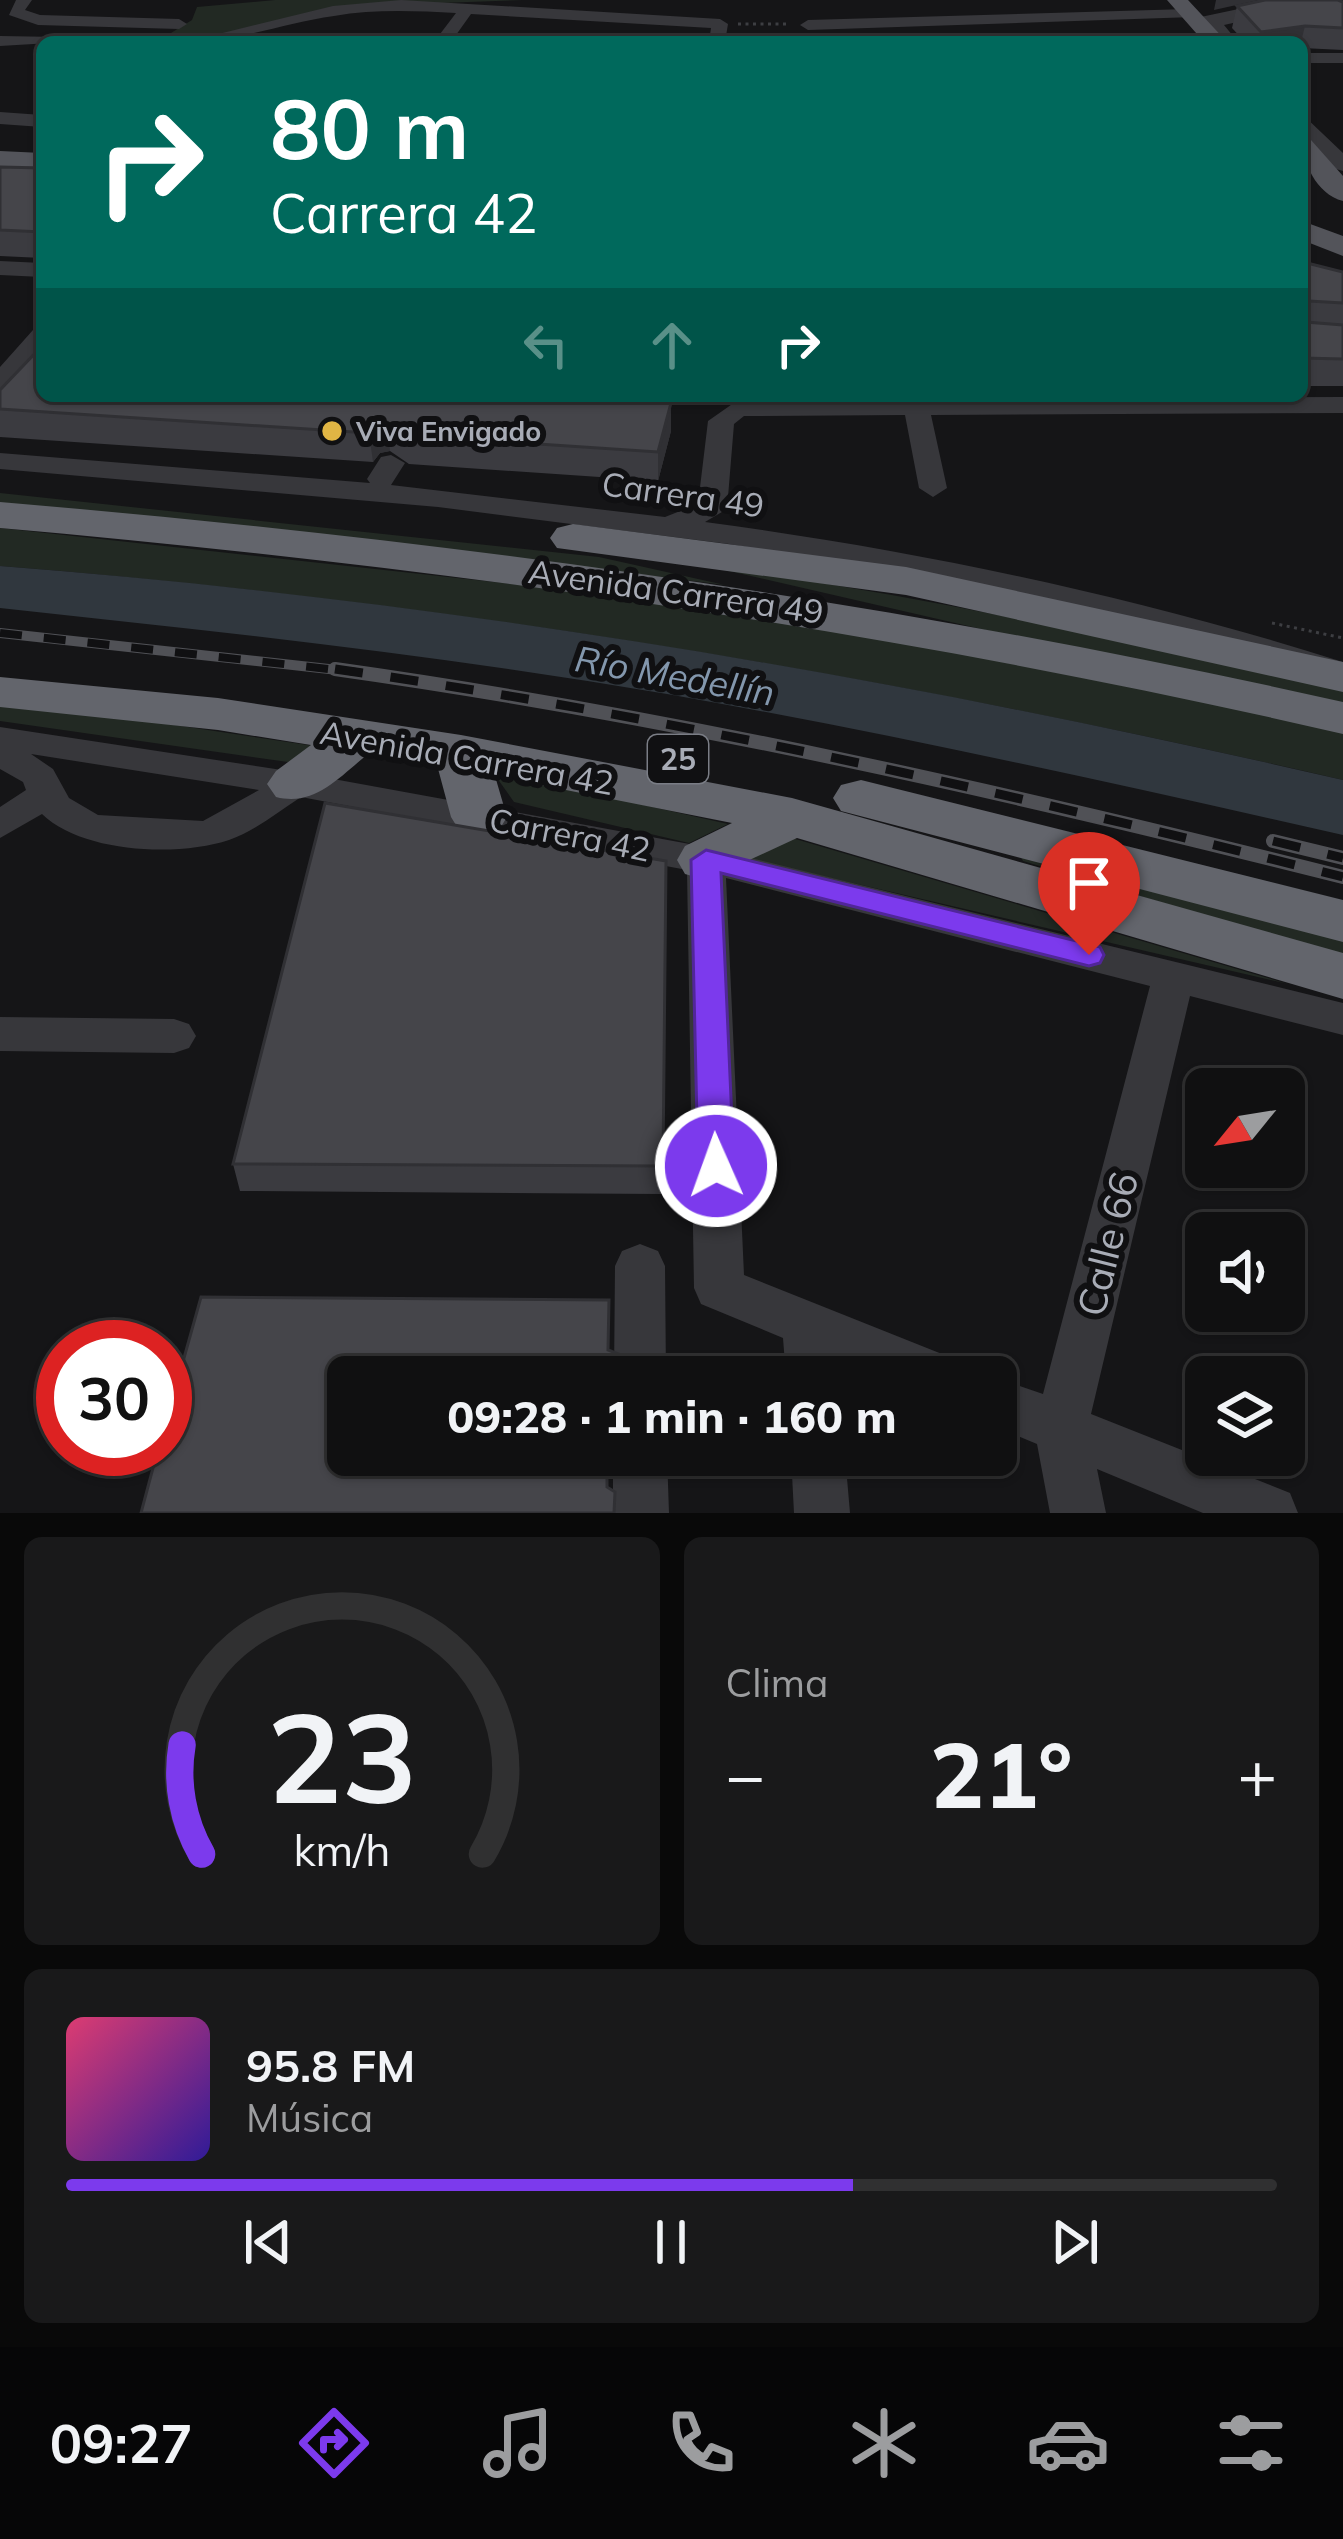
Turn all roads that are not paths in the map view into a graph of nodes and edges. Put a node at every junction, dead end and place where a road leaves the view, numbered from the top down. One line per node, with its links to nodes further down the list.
1 (24, 0): 8 (street)
2 (559, 0): 3 (street)
3 (421, 4): 4 (street); 5 (street)
4 (467, 9): 10 (street); 14 (street)
5 (333, 11): 12 (street); 13 (street)
6 (990, 20): 7 (street); 11 (street); 15 (street)
7 (1203, 22)
8 (179, 24)
9 (808, 25): 11 (street)
10 (718, 33)
11 (855, 33)
12 (221, 36)
13 (310, 36)
14 (447, 36)
15 (994, 36)
16 (0, 41): 17 (street)
17 (36, 42)
18 (1308, 58): 19 (street)
19 (1343, 58)
20 (0, 118): 21 (street)
21 (36, 121)
22 (1328, 123): 27 (street)
23 (0, 159): 24 (main road)
24 (36, 163)
25 (36, 164): 26 (main road)
26 (0, 172)
27 (1319, 186): 28 (main road)
28 (1342, 253)
29 (0, 268): 30 (street)
30 (36, 270)
31 (36, 342): 32 (street)
32 (0, 383)
33 (743, 405): 35 (street); 41 (street)
34 (1343, 405): 35 (street)
35 (916, 406): 39 (street)
36 (0, 461): 37 (street, Carrera 49)
37 (191, 475): 41 (street, Carrera 49); 41 (street)
38 (0, 483): 42 (highway, Avenida Carrera 49)
39 (933, 488)
40 (0, 515): 43 (highway, Avenida Carrera 49)
41 (668, 526): 45 (street, Carrera 49)
42 (578, 539): 43 (highway); 45 (highway, Avenida Carrera 49)
43 (869, 618): 49 (highway, Avenida Carrera 49)
44 (0, 658): 59 (highway, Avenida Carrera 42 / 25)
45 (1343, 675)
46 (0, 681): 48 (highway)
47 (0, 692): 48 (highway, Avenida Carrera 42 / 25)
48 (84, 697): 50 (highway, Avenida Carrera 42 / 25)
49 (1343, 718)
50 (357, 736): 52 (highway, Avenida Carrera 42 / 25); 54 (highway)
51 (0, 738): 54 (street, Carrera 42)
52 (461, 752): 56 (highway); 57 (highway, Avenida Carrera 42 / 25)
53 (0, 758): 55 (street)
54 (295, 784): 55 (street); 56 (street, Carrera 42)
55 (44, 795): 58 (street)
56 (479, 817): 60 (street, Carrera 42)
57 (813, 822): 59 (highway); 60 (highway); 63 (highway, Avenida Carrera 42 / 25)
58 (0, 825)
59 (1030, 838): 61 (highway, Avenida Carrera 42 / 25)
60 (706, 860): 62 (street, Carrera 42); 68 (street)
61 (1343, 922)
62 (1174, 976): 64 (street, Carrera 42); 73 (street, Calle 66)
63 (1343, 976)
64 (1343, 1019)
65 (0, 1034): 66 (street)
66 (174, 1036)
67 (640, 1266): 69 (street)
68 (808, 1324): 70 (street); 71 (street)
69 (640, 1356)
70 (810, 1356)
71 (886, 1356)
72 (1017, 1409): 73 (street)
73 (1061, 1427): 78 (street, Calle 66); 79 (street)
74 (640, 1476): 76 (street)
75 (819, 1476): 77 (street)
76 (640, 1513)
77 (822, 1513)
78 (1078, 1513)
79 (1270, 1513)

